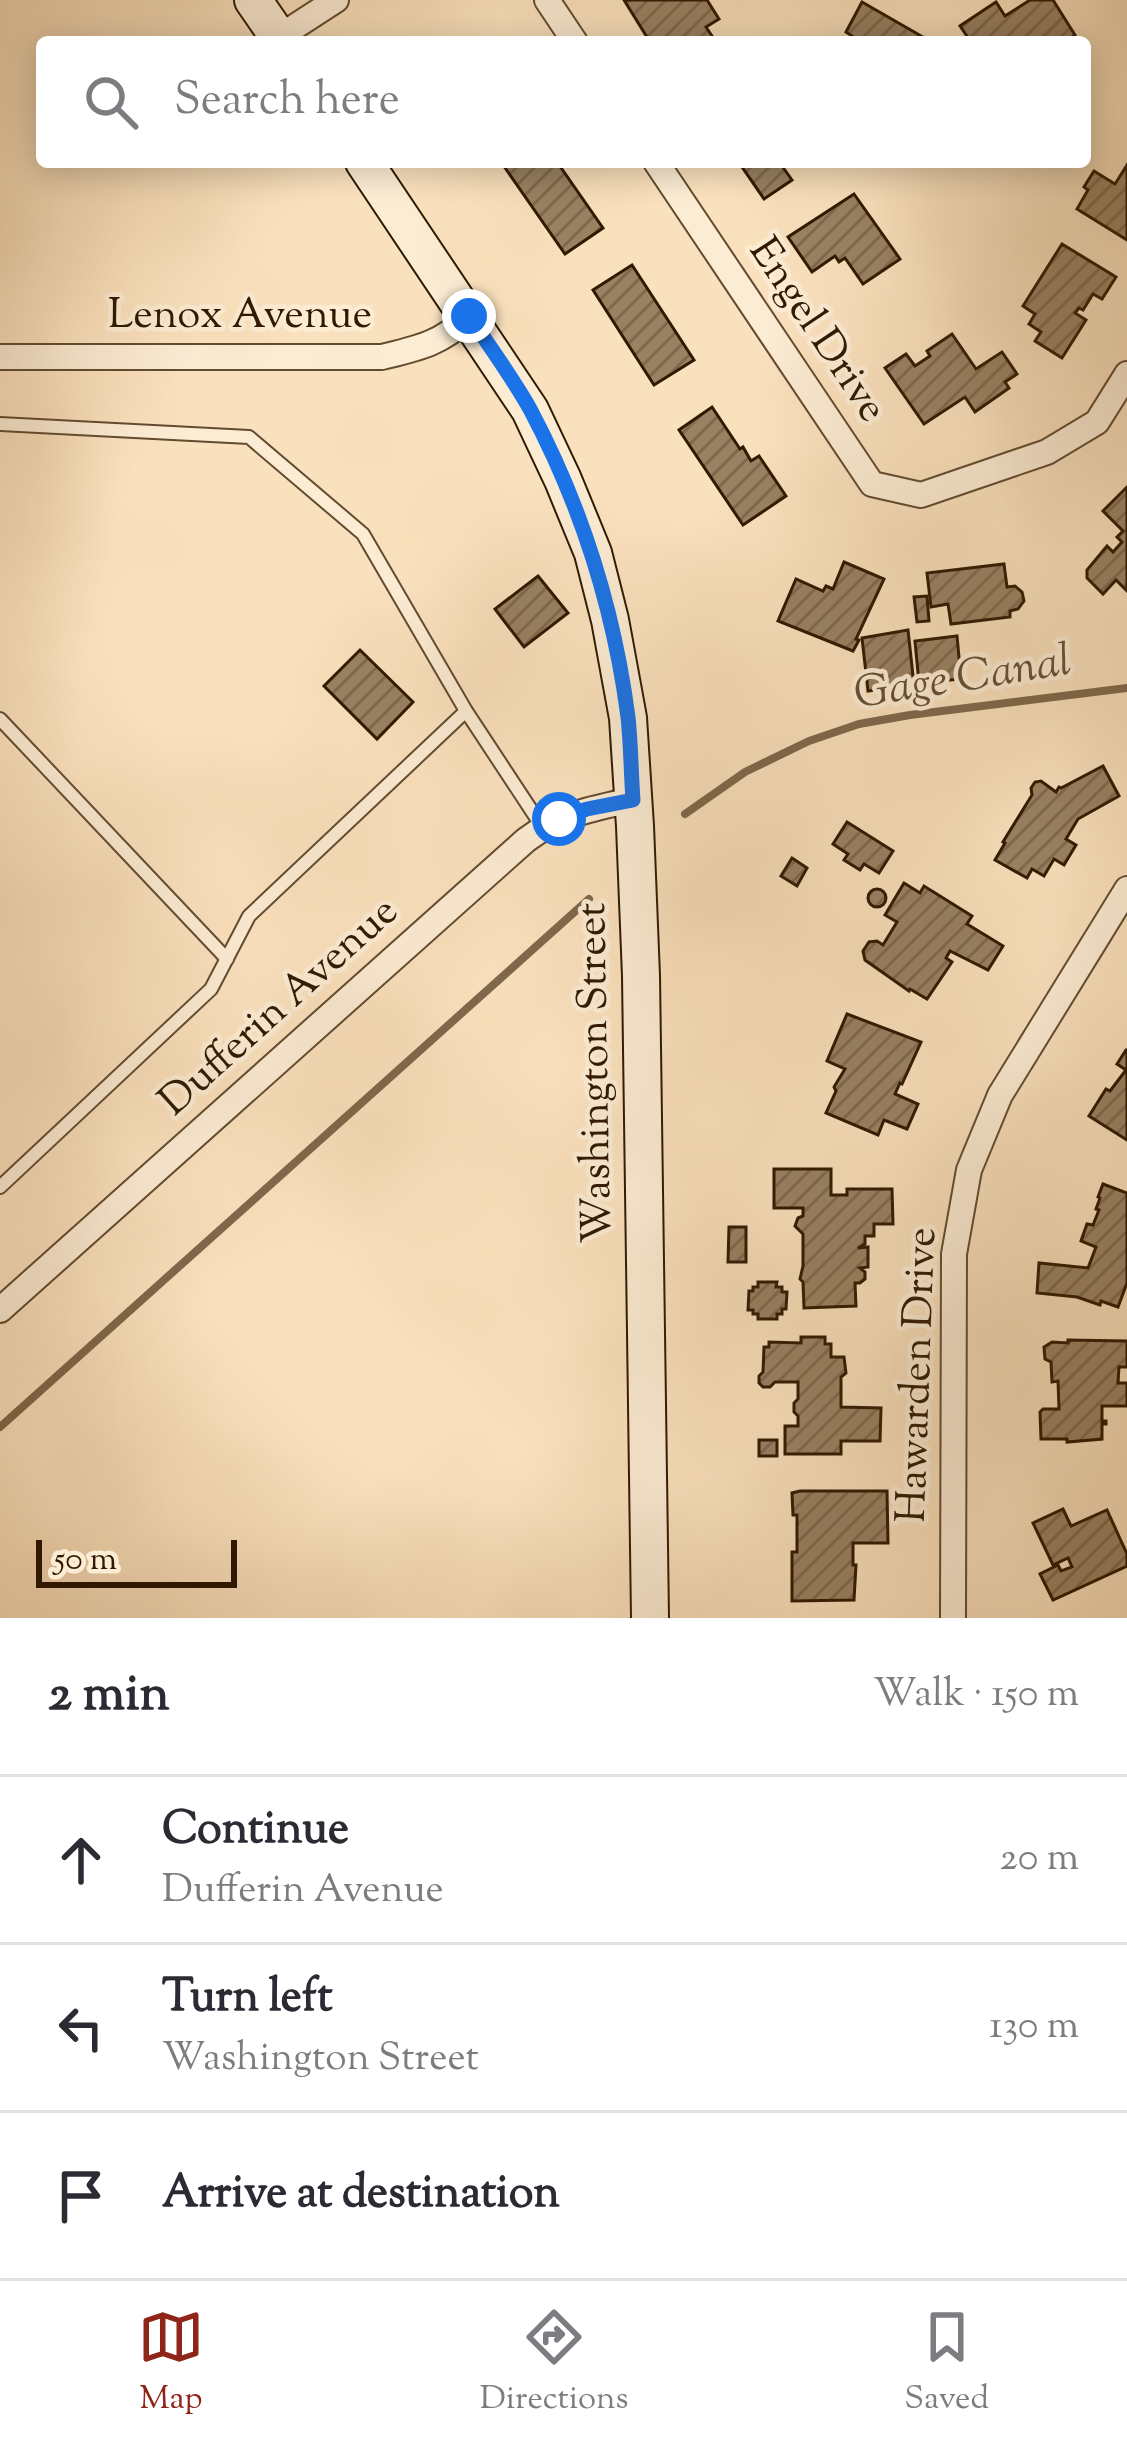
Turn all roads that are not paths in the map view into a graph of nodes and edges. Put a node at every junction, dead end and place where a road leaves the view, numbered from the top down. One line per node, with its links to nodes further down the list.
1 (253, 0): 4 (main road)
2 (336, 0): 5 (street)
3 (547, 0): 6 (street)
4 (278, 36)
5 (286, 36)
6 (571, 36)
7 (368, 168): 9 (main road, Washington Street)
8 (660, 168): 11 (street, Engel Drive)
9 (469, 316): 10 (street, Lenox Avenue); 15 (main road, Washington Street)
10 (0, 357)
11 (1127, 374)
12 (0, 424): 13 (lane)
13 (466, 711): 16 (lane); 18 (lane)
14 (0, 719): 18 (lane)
15 (633, 800): 16 (street, Dufferin Avenue); 21 (main road, Washington Street)
16 (542, 828): 20 (street, Dufferin Avenue)
17 (1127, 890): 22 (street, Hawarden Drive)
18 (227, 959): 19 (lane)
19 (0, 1187)
20 (0, 1310)
21 (650, 1618)
22 (953, 1618)

